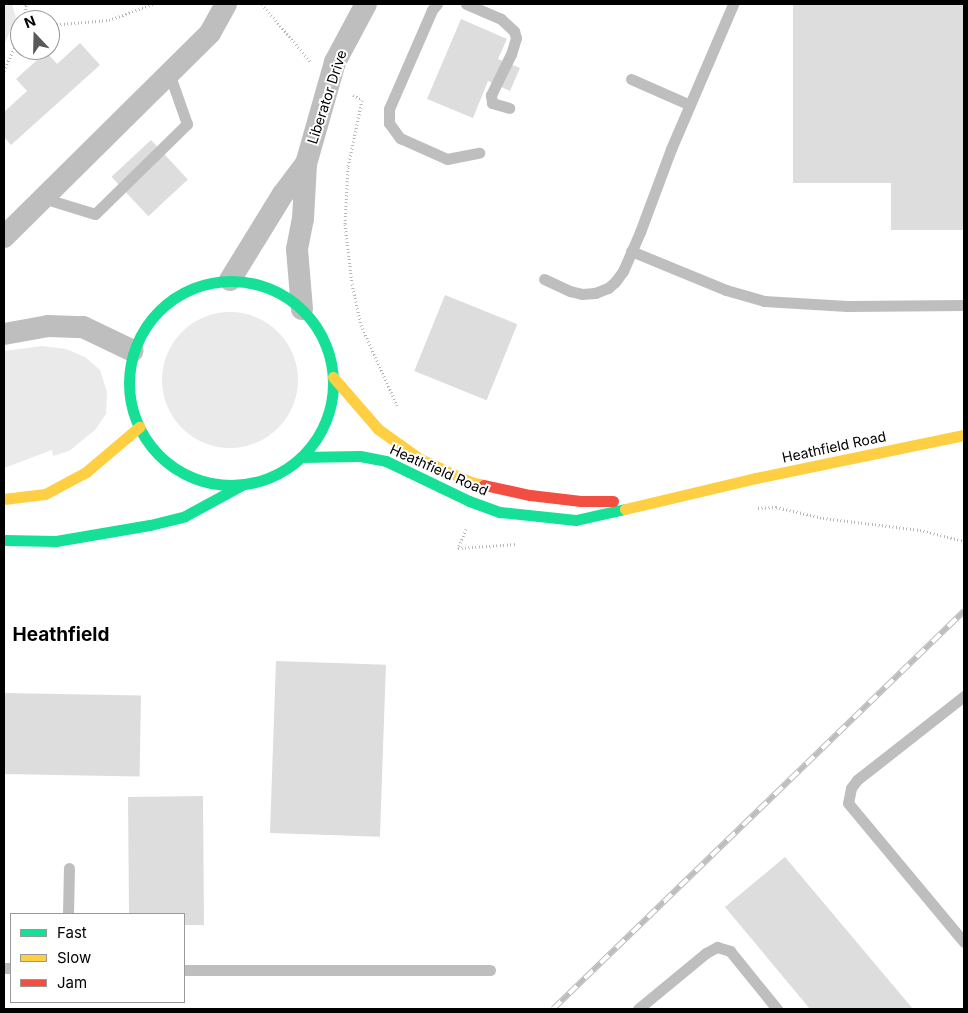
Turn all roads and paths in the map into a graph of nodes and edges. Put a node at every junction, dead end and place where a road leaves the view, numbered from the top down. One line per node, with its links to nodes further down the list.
1 (153, 4): 8 (path)
2 (226, 4): 11 (street)
3 (262, 4): 13 (path)
4 (366, 4): 13 (street, Liberator Drive)
5 (437, 4): 16 (lane)
6 (466, 4): 15 (lane)
7 (733, 4): 14 (lane)
8 (60, 24)
9 (10, 58): 10 (path)
10 (4, 71)
11 (169, 74): 18 (street); 18 (lane)
12 (631, 79): 14 (lane)
13 (329, 83): 17 (street, Liberator Drive); 28 (path)
14 (690, 105): 20 (lane)
15 (508, 108)
16 (478, 153)
17 (306, 164): 22 (street, Liberator Drive); 24 (street, Liberator Drive)
18 (43, 198): 19 (street)
19 (4, 237)
20 (631, 251): 21 (lane); 23 (lane)
21 (544, 279)
22 (230, 280): 24 (main road); 26 (main road)
23 (964, 305)
24 (302, 309): 27 (main road)
25 (4, 334): 26 (street)
26 (133, 351): 29 (main road)
27 (333, 377): 31 (main road); 34 (main road, Heathfield Road)
28 (404, 412)
29 (140, 427): 32 (main road); 33 (main road)
30 (964, 436): 34 (main road, Heathfield Road)
31 (301, 457): 32 (main road); 35 (main road, Heathfield Road)
32 (244, 484): 37 (main road)
33 (4, 499)
34 (652, 503): 35 (main road, Heathfield Road)
35 (475, 504): 39 (path)
36 (751, 508): 38 (path)
37 (4, 540)
38 (964, 541)
39 (526, 543)
40 (964, 696): 43 (lane)
41 (69, 868): 42 (lane)
42 (68, 913)
43 (964, 942)
44 (185, 970): 45 (lane)
45 (490, 970)
46 (638, 1009): 47 (lane)
47 (777, 1009)

